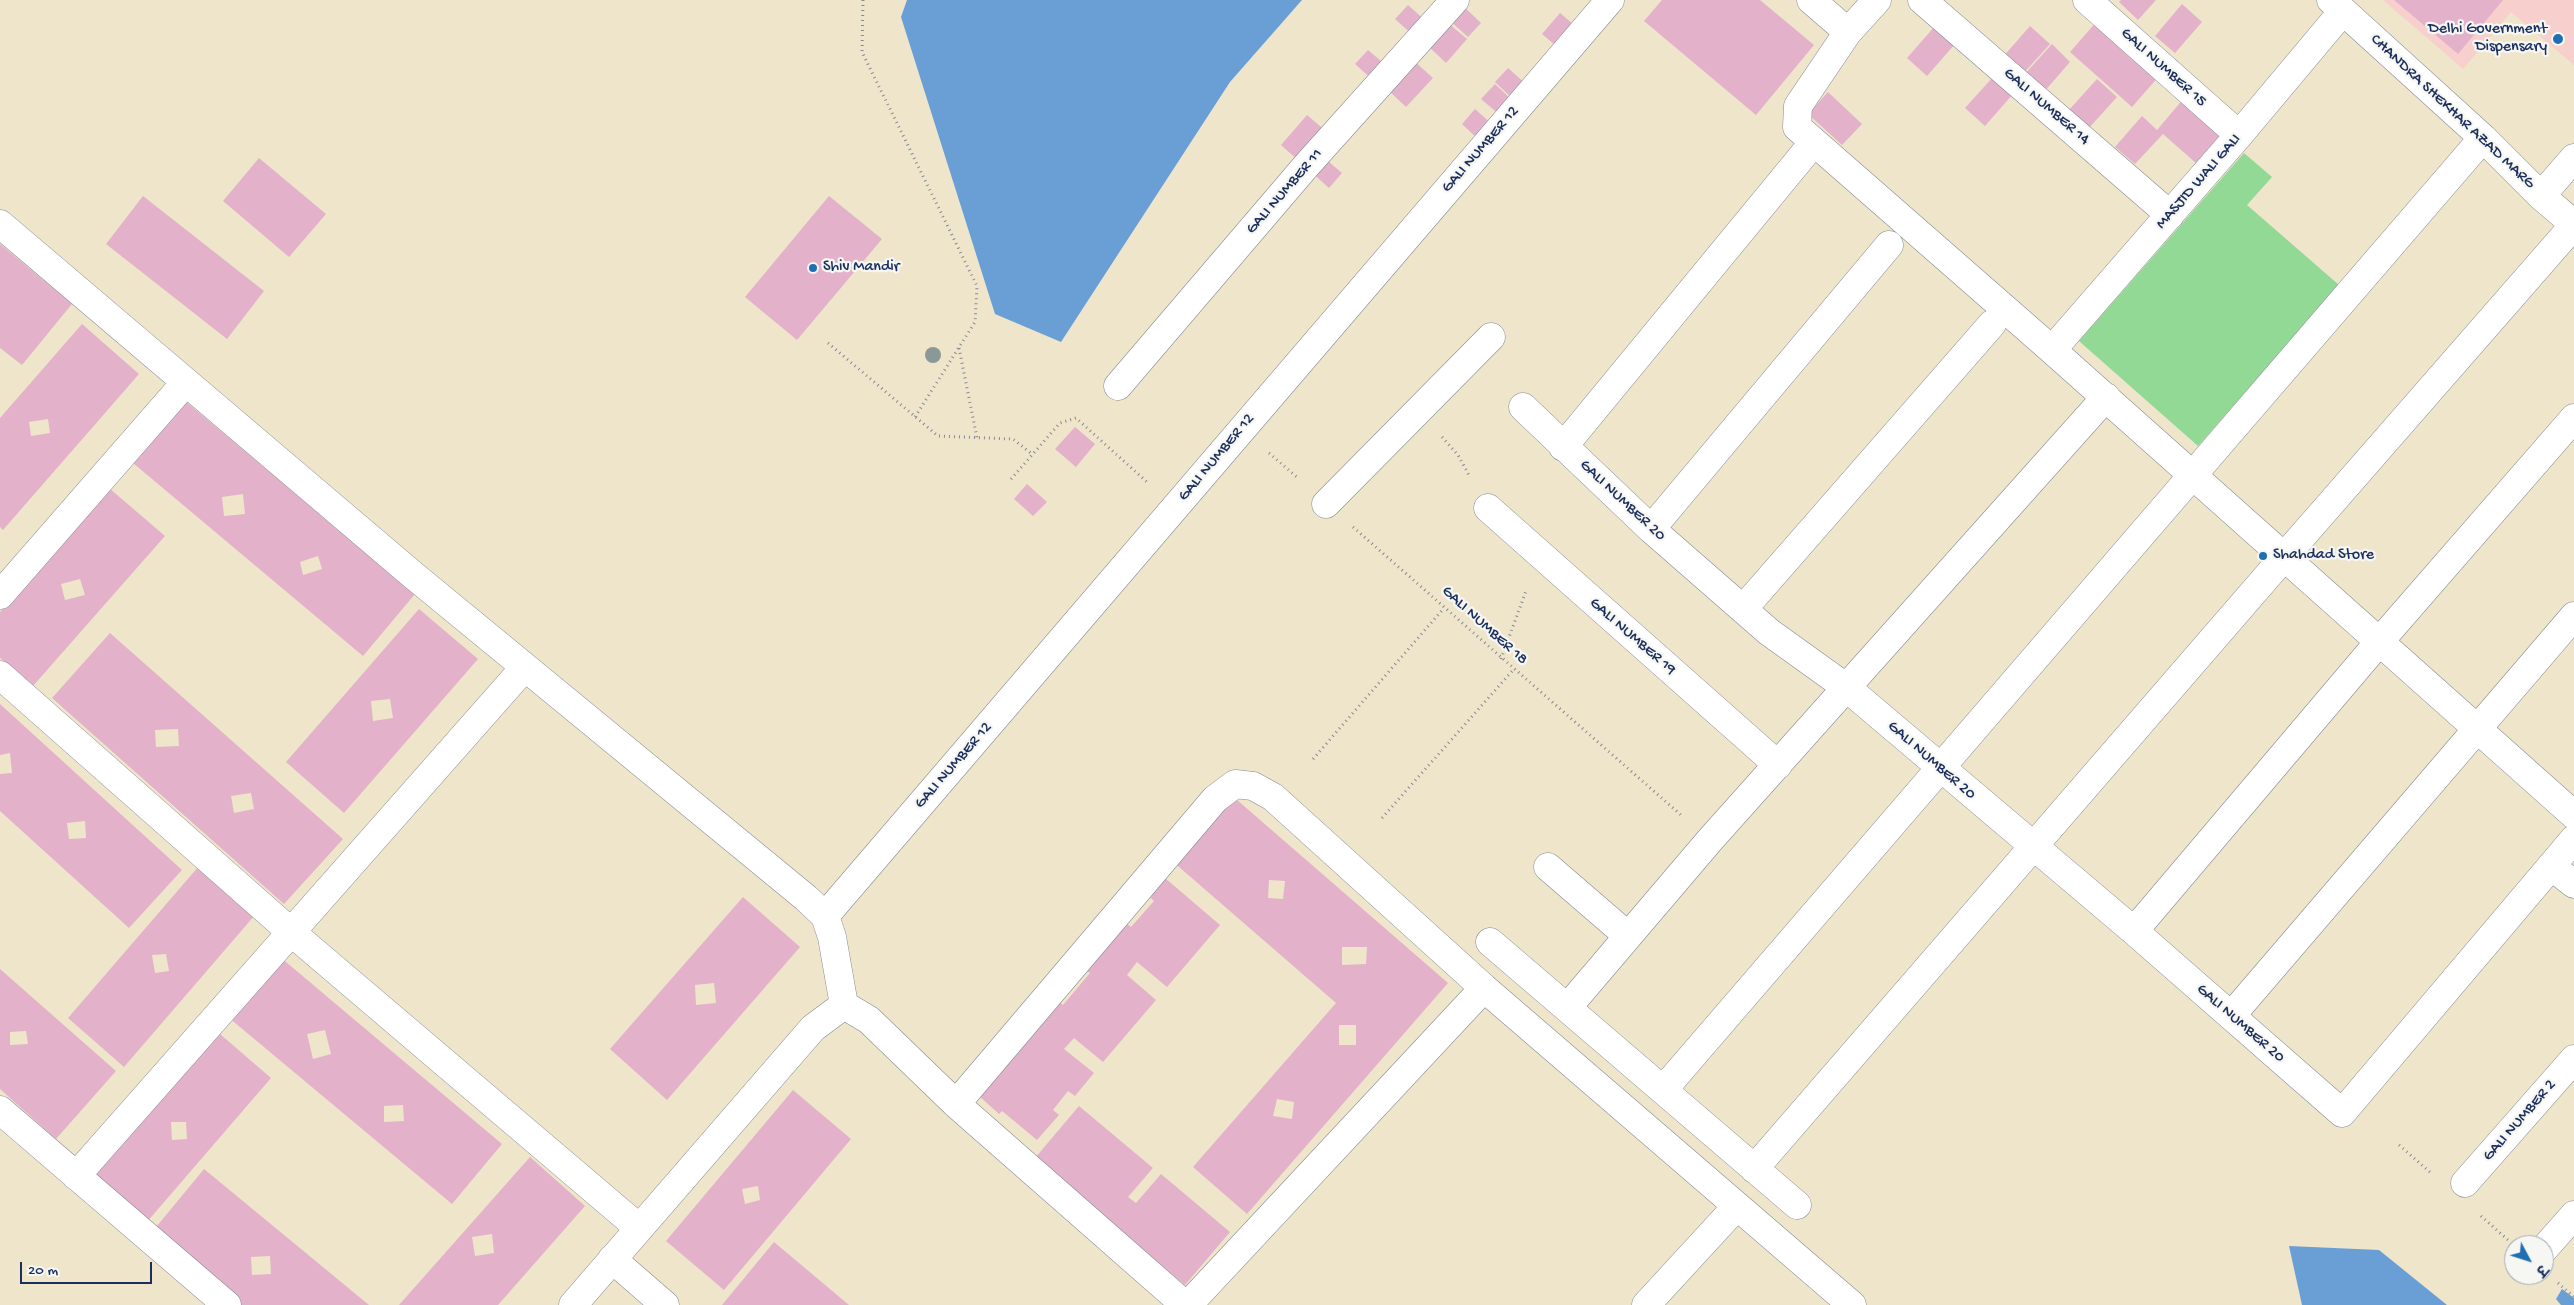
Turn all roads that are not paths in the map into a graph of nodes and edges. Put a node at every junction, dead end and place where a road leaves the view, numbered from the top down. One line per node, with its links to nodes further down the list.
1 (1455, 0): 22 (street, GALI NUMBER 11)
2 (1610, 0): 48 (street, GALI NUMBER 12)
3 (1812, 0): 8 (street)
4 (1877, 0): 8 (street)
5 (1922, 0): 14 (street, GALI NUMBER 14)
6 (2086, 0): 9 (street, GALI NUMBER 15)
7 (2337, 6): 9 (street, MASJID WALI GALI); 10 (street, CHANDRA SHEKHAR AZAD MARG)
8 (1848, 32): 11 (street)
9 (2239, 135): 14 (street, MASJID WALI GALI)
10 (2483, 138): 13 (street, CHANDRA SHEKHAR AZAD MARG); 27 (street)
11 (1814, 142): 20 (street); 26 (street)
12 (2574, 158): 13 (street)
13 (2541, 196): 16 (street, CHANDRA SHEKHAR AZAD MARG)
14 (2170, 215): 20 (street, MASJID WALI GALI)
15 (0, 224): 21 (street)
16 (2574, 225): 31 (street)
17 (1890, 245): 30 (street)
18 (1992, 324): 33 (street)
19 (1491, 337): 28 (street)
20 (2052, 350): 23 (street)
21 (186, 383): 32 (street); 36 (street)
22 (1118, 386)
23 (2106, 397): 27 (street); 38 (street)
24 (1522, 407): 26 (street, GALI NUMBER 20)
25 (2574, 418): 35 (street)
26 (1563, 446): 30 (street, GALI NUMBER 20)
27 (2192, 474): 31 (street); 41 (street)
28 (1326, 504)
29 (1488, 508): 40 (street, GALI NUMBER 19)
30 (1651, 528): 33 (street, GALI NUMBER 20)
31 (2284, 557): 35 (street); 44 (street)
32 (0, 595)
33 (1743, 610): 38 (street, GALI NUMBER 20)
34 (2574, 616): 39 (street)
35 (2379, 642): 39 (street); 49 (street)
36 (525, 668): 48 (street); 50 (street)
37 (0, 675): 50 (street)
38 (1847, 688): 40 (street); 41 (street, GALI NUMBER 20)
39 (2477, 728): 42 (street); 56 (street)
40 (1778, 765): 51 (street)
41 (1940, 769): 44 (street, GALI NUMBER 20); 58 (street)
42 (2574, 815)
43 (2574, 839): 46 (street)
44 (2034, 847): 49 (street, GALI NUMBER 20); 61 (street)
45 (1548, 866): 51 (street)
46 (2551, 866): 47 (street); 56 (street, GALI NUMBER 20)
47 (2574, 884)
48 (825, 916): 54 (street)
49 (2134, 931): 56 (street, GALI NUMBER 20)
50 (291, 932): 62 (street); 67 (street)
51 (1628, 936): 55 (street)
52 (1490, 942): 55 (street)
53 (1484, 988): 59 (street); 65 (street); 73 (street)
54 (844, 1005): 59 (street); 67 (street)
55 (1566, 1008): 58 (street)
56 (2231, 1016)
57 (2574, 1060): 63 (street, GALI NUMBER 2)
58 (1663, 1090): 61 (street)
59 (956, 1104): 73 (street)
60 (0, 1110): 62 (street)
61 (1754, 1169): 64 (street)
62 (76, 1176): 70 (street)
63 (2465, 1183)
64 (1797, 1205)
65 (1737, 1206): 74 (street); 75 (street)
66 (2574, 1215): 68 (street)
67 (639, 1228): 69 (street)
68 (2554, 1238)
69 (612, 1259): 71 (street); 72 (street)
70 (227, 1305)
71 (573, 1305)
72 (665, 1305)
73 (1187, 1305)
74 (1646, 1305)
75 (1852, 1305)

